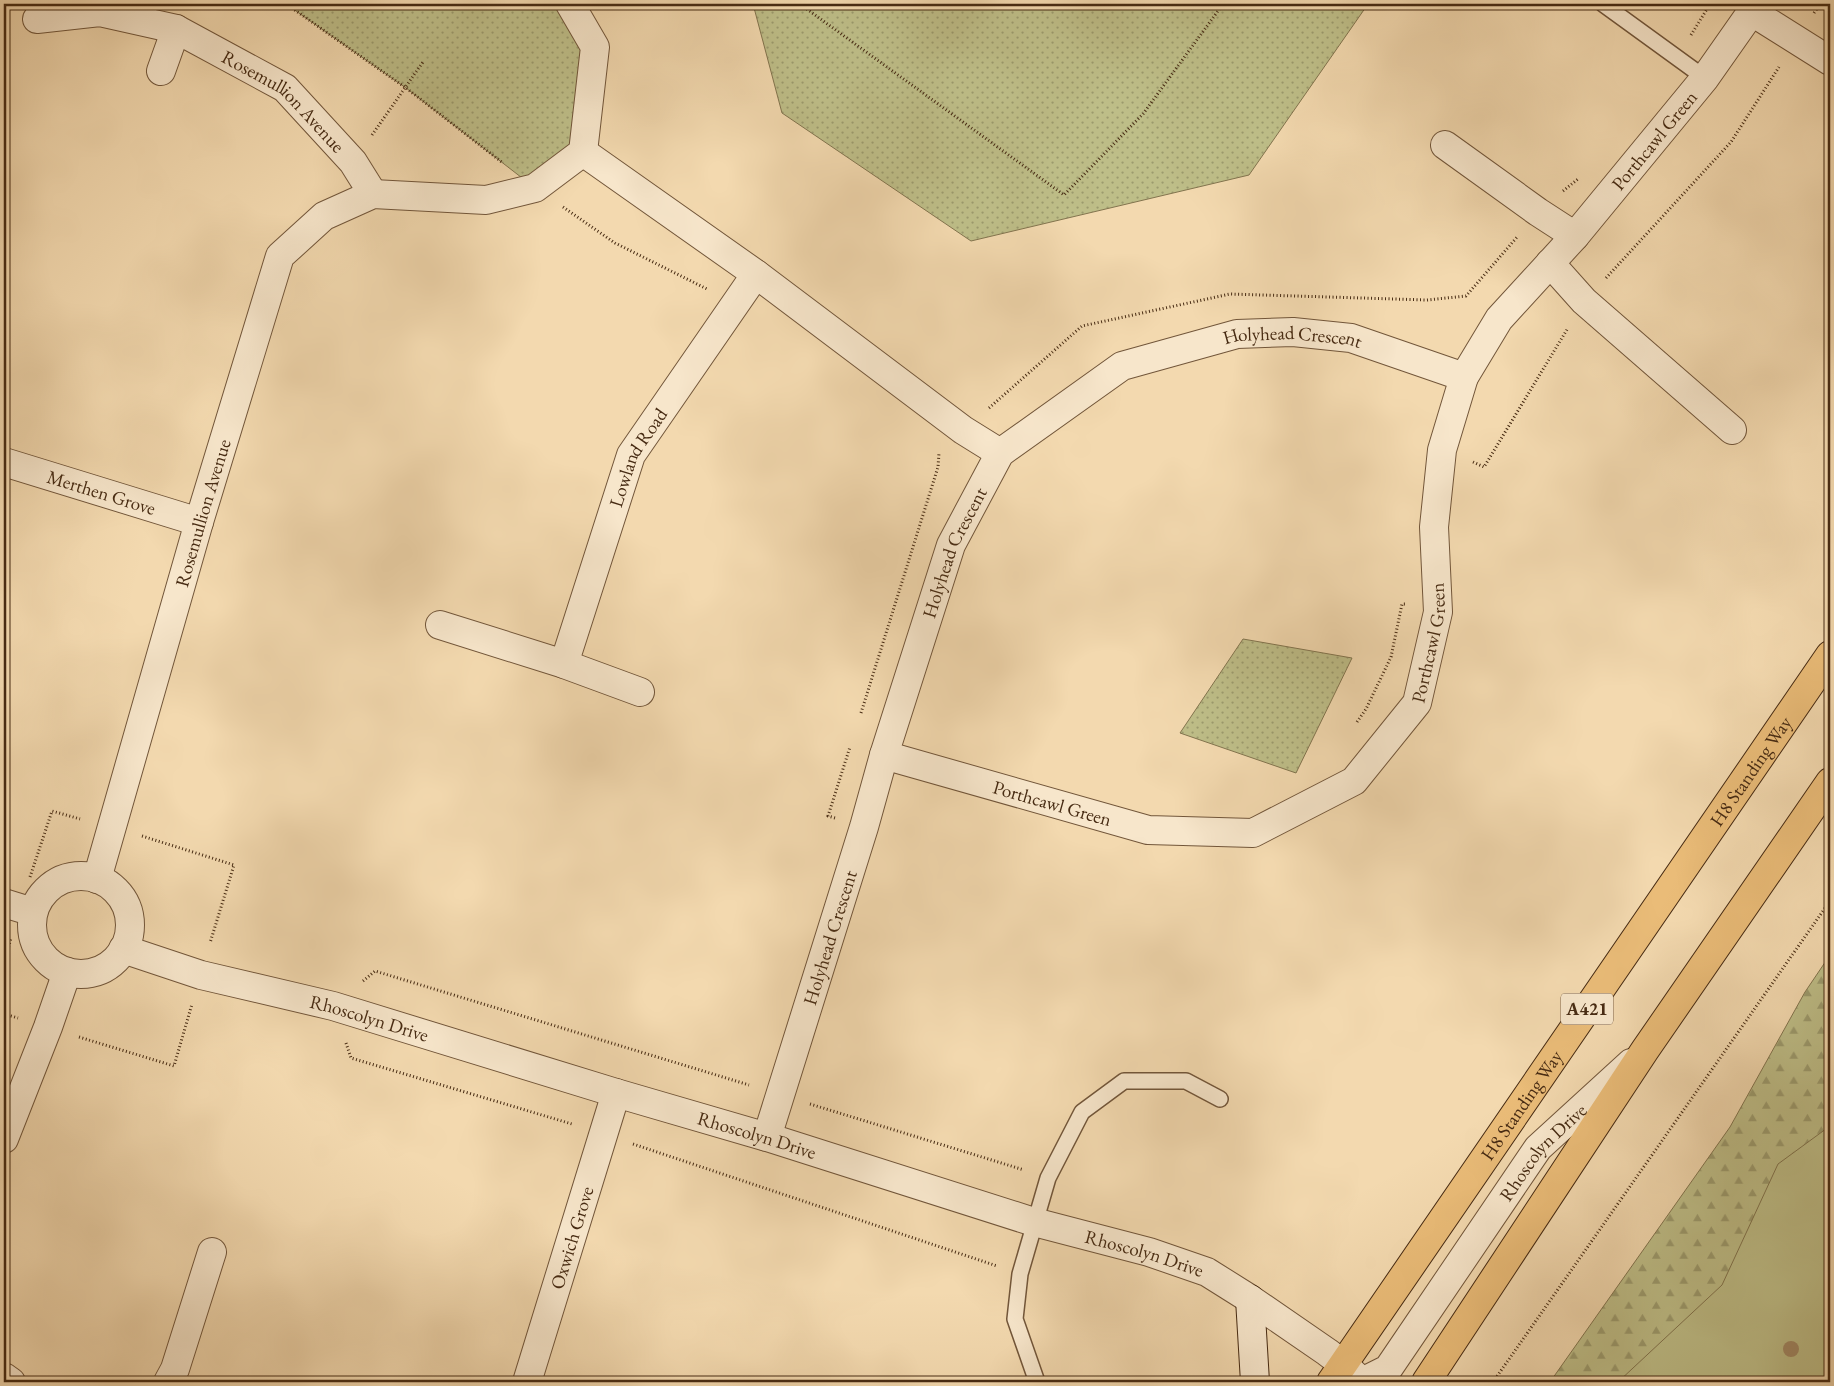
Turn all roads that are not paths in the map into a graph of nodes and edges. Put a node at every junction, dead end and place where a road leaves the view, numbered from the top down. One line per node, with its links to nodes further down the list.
1 (570, 4): 10 (street)
2 (1603, 4): 8 (lane)
3 (1754, 8): 6 (street, Porthcawl Green); 8 (street, Porthcawl Green)
4 (37, 19): 5 (street, Rosemullion Avenue)
5 (176, 29): 7 (street); 11 (street, Rosemullion Avenue)
6 (1830, 61)
7 (161, 71)
8 (1705, 78): 12 (street, Porthcawl Green)
9 (1445, 145): 12 (street)
10 (583, 152): 11 (street, Rosemullion Avenue); 14 (street)
11 (372, 194): 19 (street, Rosemullion Avenue)
12 (1575, 236): 13 (street, Porthcawl Green)
13 (1550, 262): 15 (street, Porthcawl Green); 16 (street)
14 (756, 274): 17 (street); 22 (street, Lowland Road)
15 (1464, 377): 17 (street, Holyhead Crescent); 24 (street, Porthcawl Green)
16 (1732, 430)
17 (1000, 453): 24 (street, Holyhead Crescent)
18 (4, 462): 19 (street, Merthen Grove)
19 (200, 522): 26 (street, Rosemullion Avenue)
20 (440, 625): 22 (street)
21 (1830, 655): 39 (highway, H8 Standing Way / A421)
22 (564, 664): 23 (street)
23 (640, 692)
24 (884, 755): 33 (street, Holyhead Crescent)
25 (1830, 782): 30 (highway)
26 (98, 879): 27 (street); 28 (street)
27 (19, 907): 29 (street)
28 (123, 950): 29 (street); 31 (street, Rhoscolyn Drive)
29 (66, 972): 34 (street)
30 (1646, 1050): 39 (street, Rhoscolyn Drive); 45 (highway)
31 (616, 1093): 33 (street, Rhoscolyn Drive); 42 (street, Oxwich Grove)
32 (1220, 1099): 35 (lane)
33 (768, 1137): 35 (street, Rhoscolyn Drive)
34 (4, 1139)
35 (1034, 1222): 37 (street, Rhoscolyn Drive); 43 (lane)
36 (212, 1252): 41 (street)
37 (1250, 1299): 39 (street, Rhoscolyn Drive); 44 (street)
38 (4, 1378): 40 (street)
39 (1349, 1378)
40 (11, 1382)
41 (168, 1382)
42 (527, 1382)
43 (1037, 1382)
44 (1255, 1382)
45 (1426, 1382)

